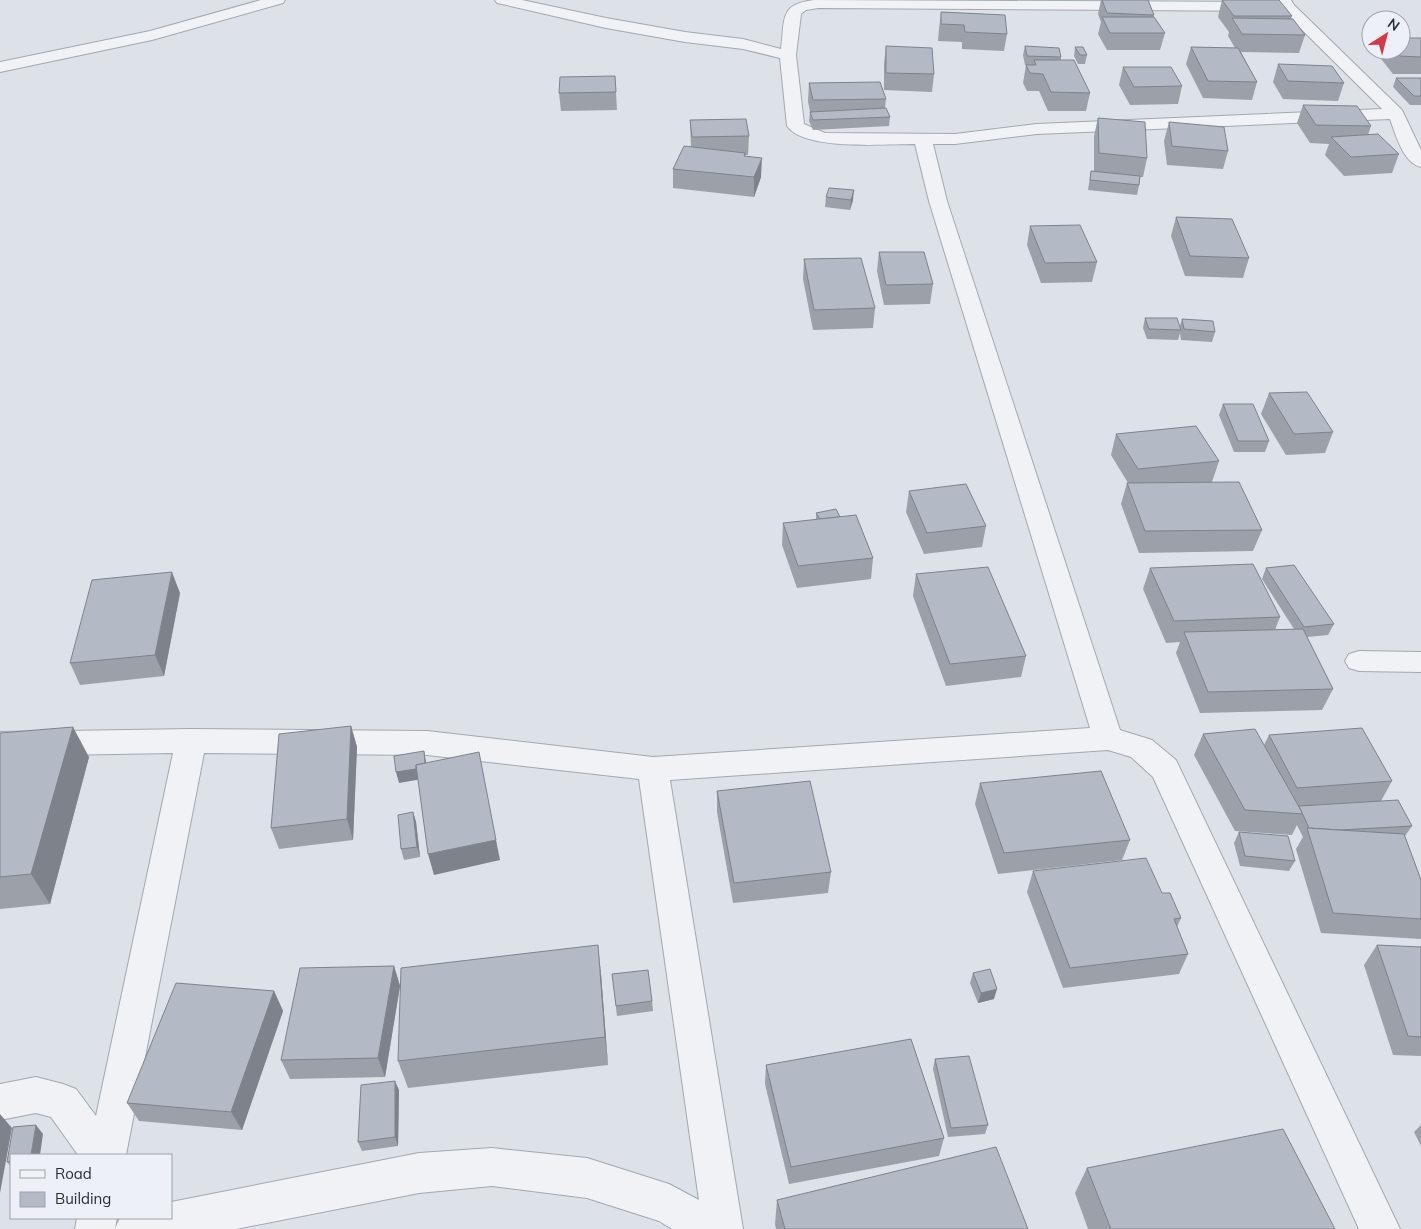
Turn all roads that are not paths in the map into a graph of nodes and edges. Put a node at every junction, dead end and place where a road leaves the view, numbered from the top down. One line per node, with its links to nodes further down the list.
1 (278, 0): 5 (street)
2 (502, 0): 4 (street)
3 (1286, 3): 4 (street); 6 (street)
4 (788, 55): 7 (street)
5 (0, 67)
6 (1396, 114): 7 (street); 8 (street)
7 (923, 139): 11 (street)
8 (1421, 162)
9 (1359, 661): 10 (street)
10 (1421, 662)
11 (1108, 738): 14 (street); 21 (street)
12 (191, 741): 13 (street); 14 (street); 17 (street)
13 (0, 744)
14 (653, 768): 20 (street)
15 (0, 1102): 16 (street)
16 (100, 1154)
17 (107, 1154)
18 (135, 1229): 19 (street)
19 (708, 1229)
20 (723, 1229)
21 (1380, 1229)

